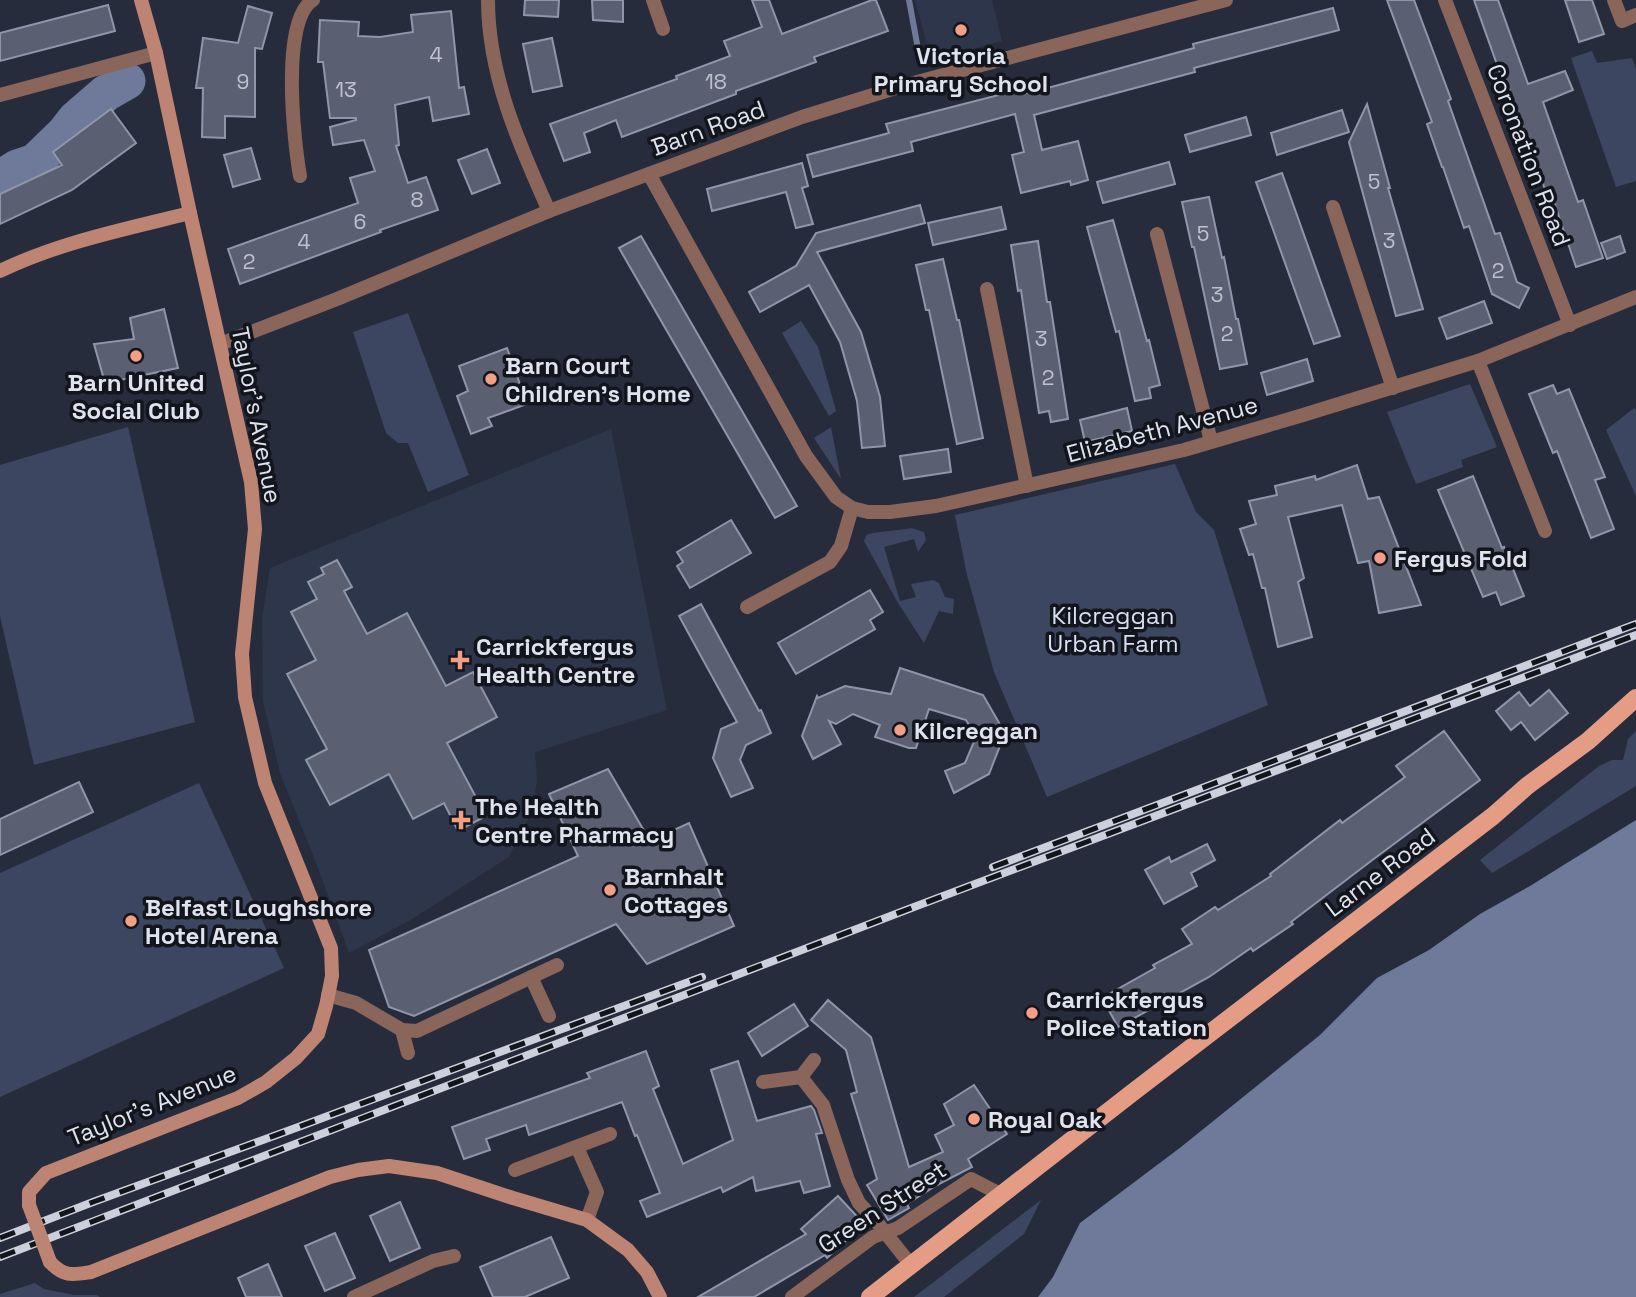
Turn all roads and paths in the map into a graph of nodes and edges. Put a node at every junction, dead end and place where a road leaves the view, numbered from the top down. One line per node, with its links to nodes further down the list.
1 (141, 0): 10 (street, Taylor's Avenue)
2 (313, 0): 13 (street)
3 (488, 0): 15 (street)
4 (653, 0): 9 (street)
5 (1226, 0): 12 (street, Barn Road)
6 (1445, 0): 21 (street, Coronation Road)
7 (1614, 0): 8 (street)
8 (1636, 15)
9 (663, 29)
10 (156, 53): 11 (street); 16 (street, Taylor's Avenue)
11 (0, 95)
12 (649, 174): 15 (street, Barn Road); 27 (street)
13 (300, 176)
14 (1333, 208): 24 (street)
15 (549, 211): 22 (street, Barn Road)
16 (190, 213): 18 (street); 22 (street, Taylor's Avenue)
17 (1157, 234): 25 (street)
18 (0, 271)
19 (987, 289): 26 (street)
20 (1636, 298): 21 (street, Elizabeth Avenue)
21 (1570, 325): 23 (street, Elizabeth Avenue)
22 (220, 344): 33 (street, Taylor's Avenue)
23 (1478, 362): 24 (street, Elizabeth Avenue); 28 (street)
24 (1393, 388): 25 (street, Elizabeth Avenue)
25 (1211, 441): 26 (street, Elizabeth Avenue)
26 (1027, 486): 27 (street, Elizabeth Avenue)
27 (852, 508): 29 (street)
28 (1545, 531)
29 (747, 607)
30 (1636, 698): 43 (main road, Larne Road)
31 (557, 965): 32 (street)
32 (531, 977): 34 (street); 35 (street)
33 (328, 995): 35 (street); 44 (street, Taylor's Avenue, bridge)
34 (549, 1016)
35 (402, 1030): 36 (street)
36 (408, 1054)
37 (814, 1060): 38 (street)
38 (801, 1077): 39 (street); 45 (street)
39 (763, 1082)
40 (610, 1134): 41 (street)
41 (577, 1147): 42 (street); 44 (street)
42 (515, 1170)
43 (1002, 1195): 45 (street, Green Street); 47 (main road)
44 (587, 1220): 49 (street, Taylor's Avenue)
45 (885, 1232): 47 (street); 50 (street, Green Street)
46 (454, 1256): 48 (street)
47 (911, 1265): 51 (main road)
48 (354, 1297)
49 (660, 1297)
50 (792, 1297)
51 (870, 1297)

